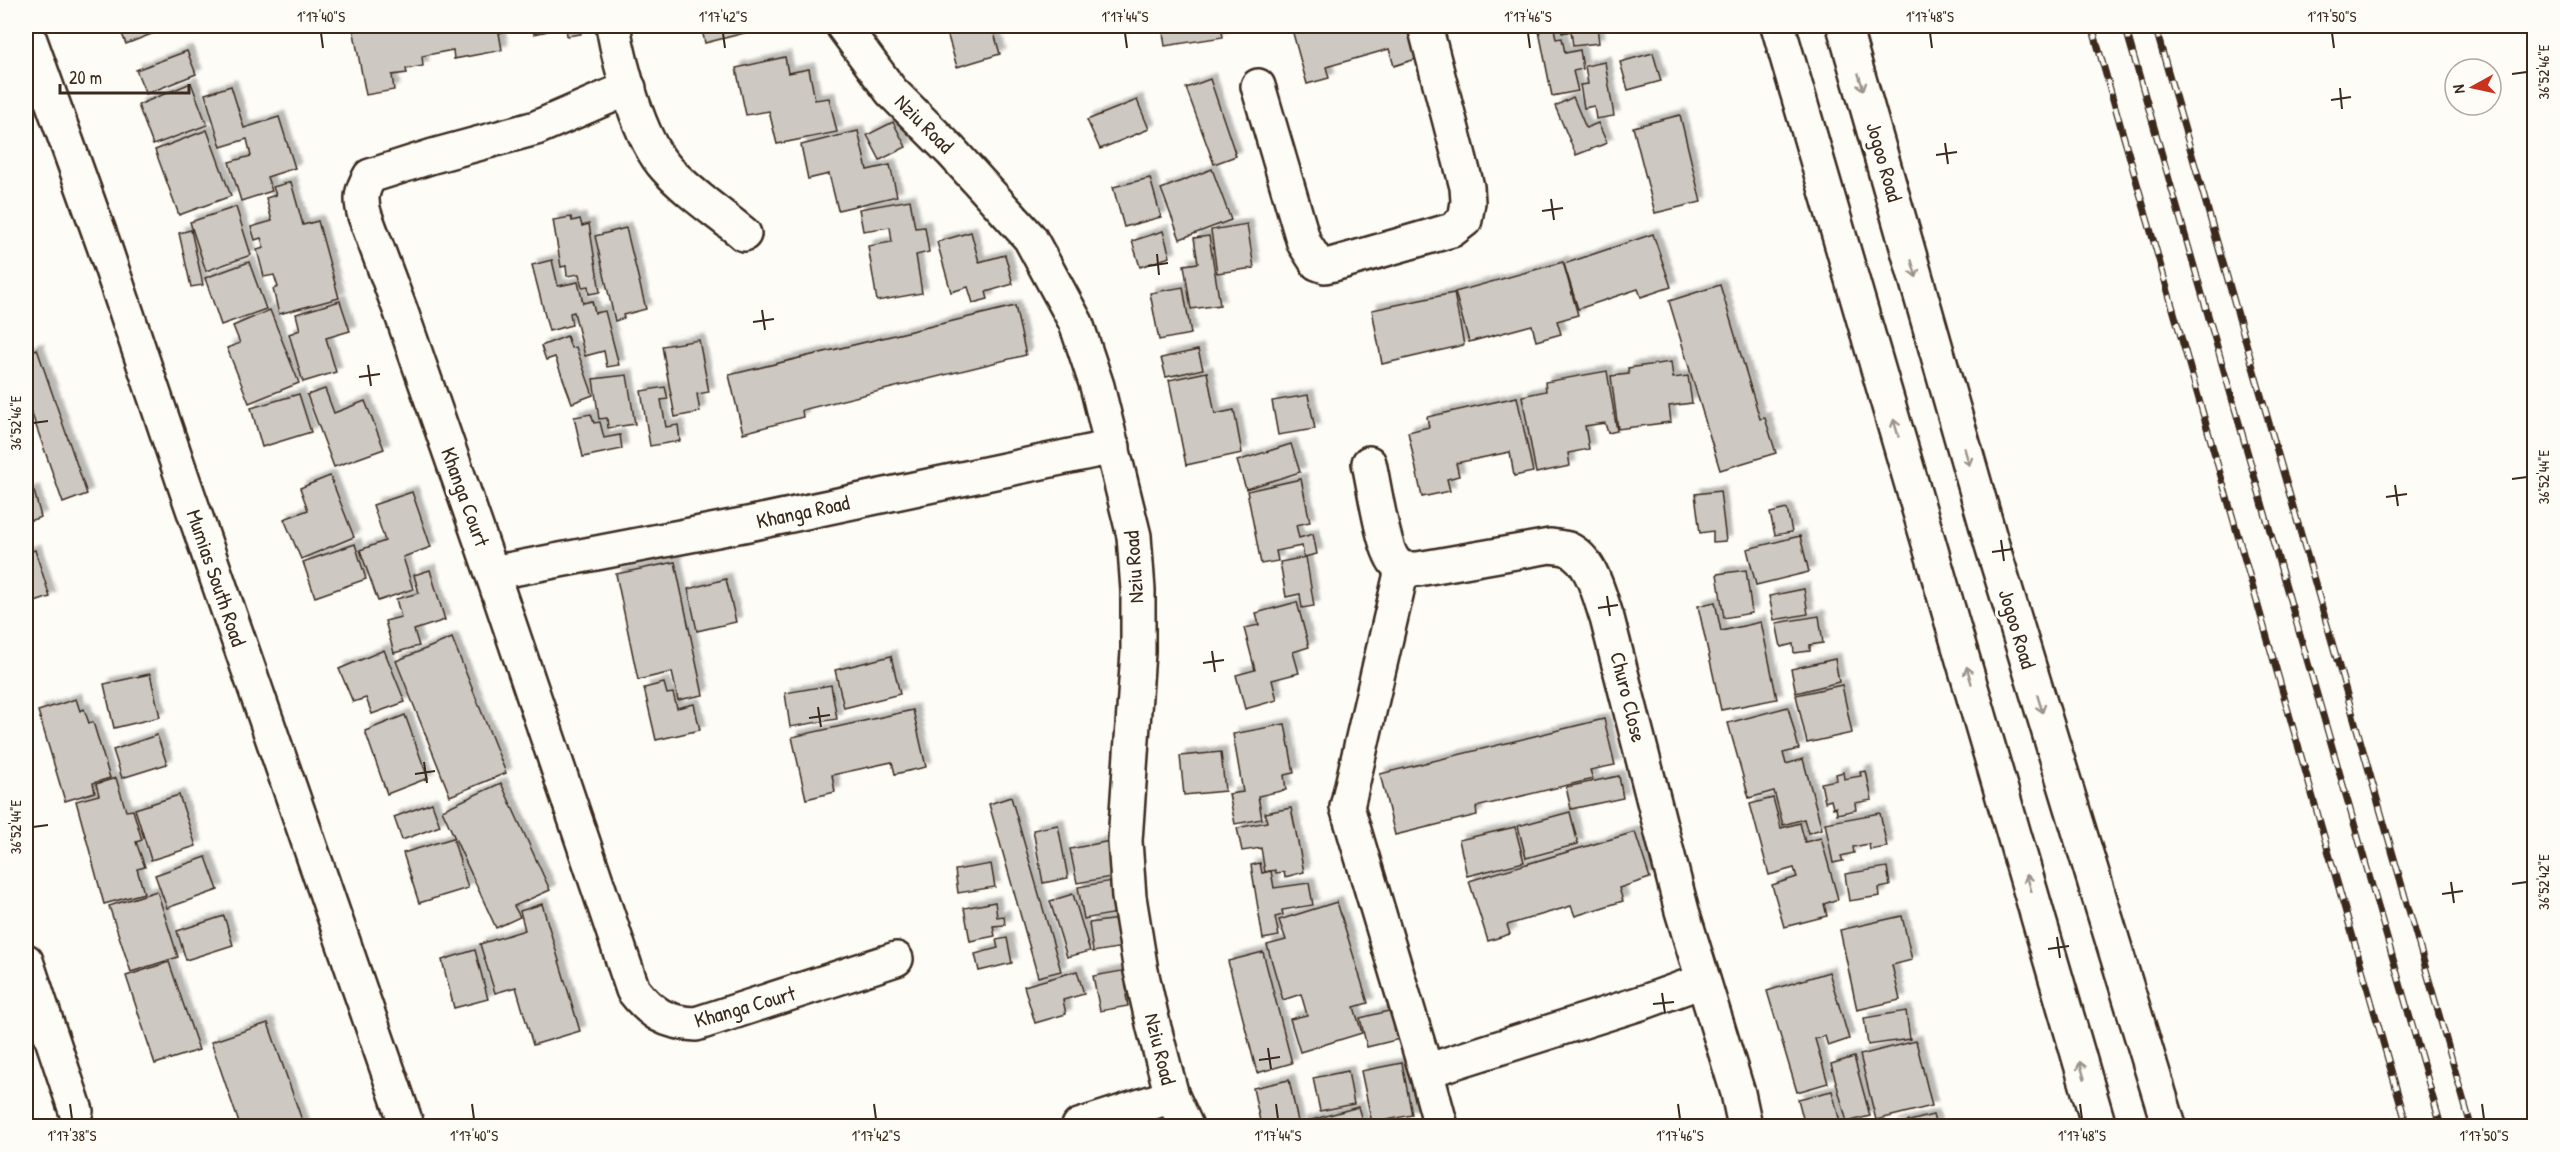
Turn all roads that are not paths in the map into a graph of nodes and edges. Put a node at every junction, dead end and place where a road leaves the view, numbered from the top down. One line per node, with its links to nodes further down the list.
1 (613, 26): 8 (street)
2 (843, 26): 10 (street, Nziu Road)
3 (1425, 26): 7 (street)
4 (1778, 26): 25 (street, one-way to 4)
5 (1844, 26): 26 (street, Jogoo Road, one-way to 26)
6 (28, 48): 20 (street, Mumias South Road)
7 (1258, 86)
8 (629, 88): 9 (street); 13 (street, Khanga Court)
9 (744, 234)
10 (1113, 447): 13 (street, Khanga Road); 18 (street, Nziu Road)
11 (1369, 463): 12 (street)
12 (1402, 569): 16 (street, Churo Close); 17 (street)
13 (492, 573): 14 (street, Khanga Court)
14 (896, 959)
15 (26, 961): 19 (street)
16 (1702, 981): 17 (street); 24 (street, Churo Close)
17 (1426, 1071): 23 (street)
18 (1172, 1096): 21 (street, Nziu Road); 22 (street)
19 (76, 1111)
20 (407, 1126)
21 (1079, 1126)
22 (1186, 1126)
23 (1441, 1126)
24 (1745, 1126)
25 (2098, 1126)
26 (2169, 1126)

